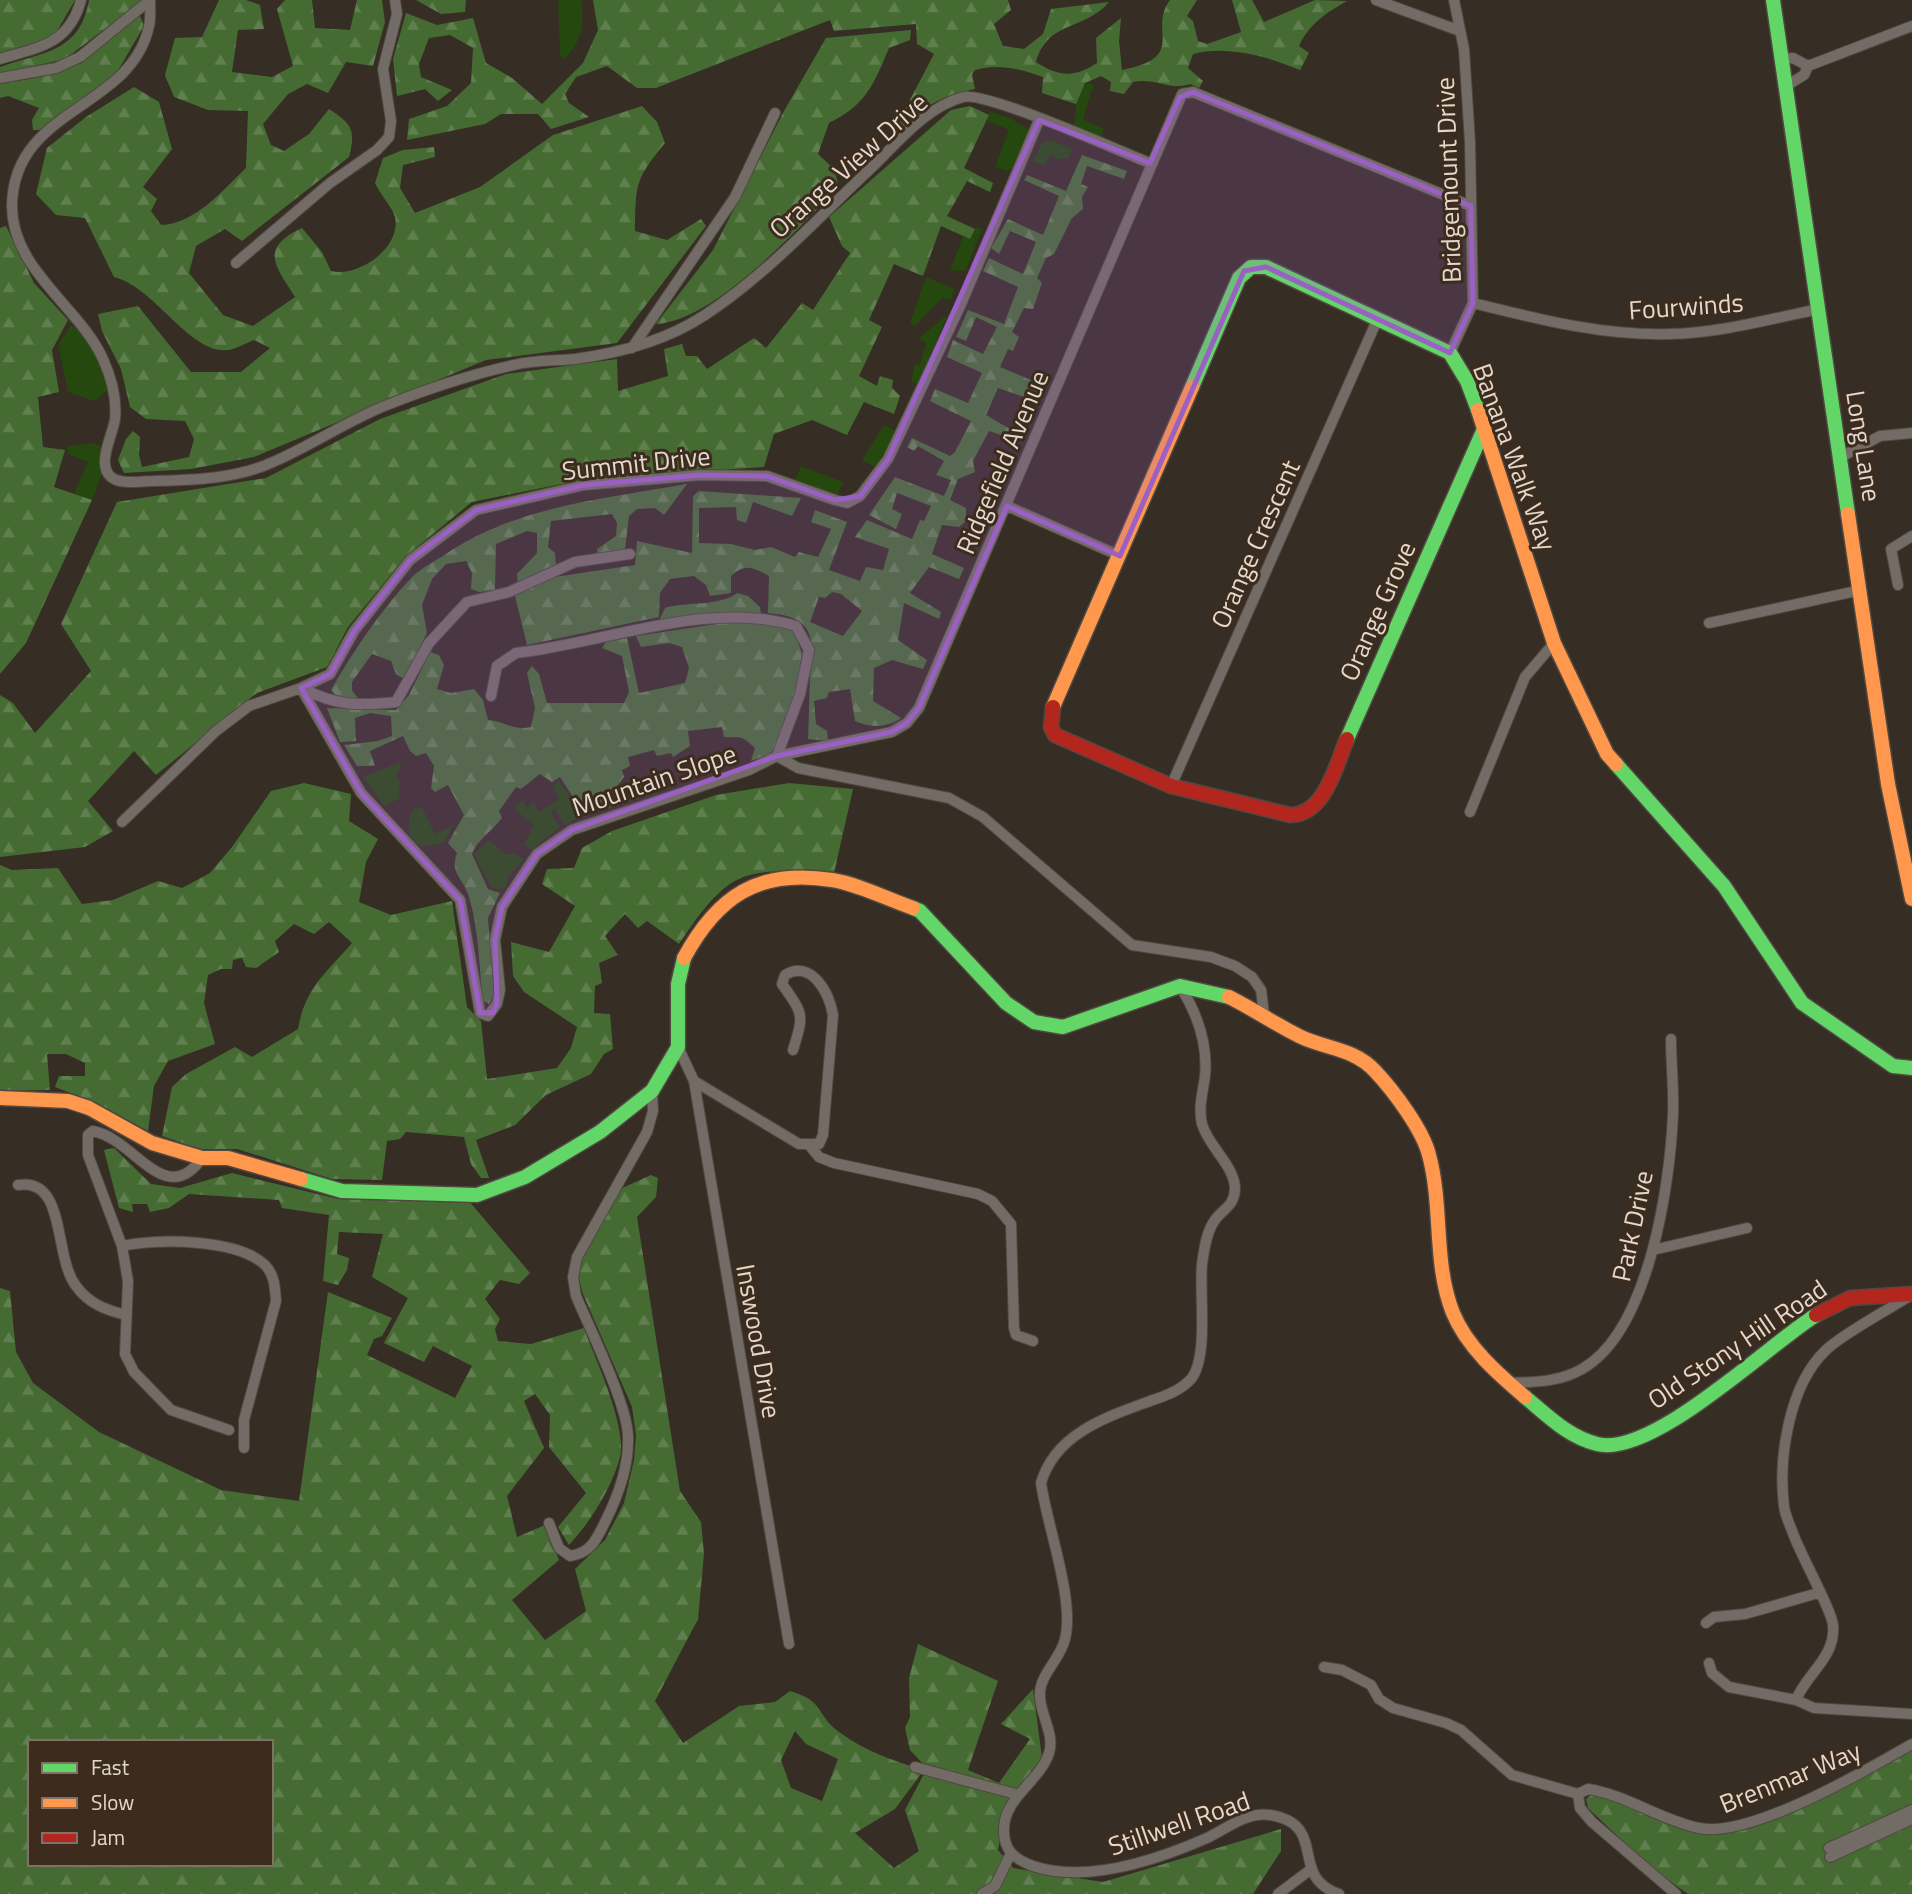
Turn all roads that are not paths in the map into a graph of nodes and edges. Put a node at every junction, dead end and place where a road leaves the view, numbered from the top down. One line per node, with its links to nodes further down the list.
1 (81, 0): 9 (street)
2 (150, 0): 12 (street); 22 (street, Orange View Drive)
3 (396, 0): 18 (street)
4 (1376, 0): 8 (street)
5 (1454, 0): 8 (street, Bridgemount Drive)
6 (1773, 0): 10 (street, Long Lane)
7 (1912, 26): 11 (street)
8 (1460, 31): 17 (street, Bridgemount Drive)
9 (0, 59)
10 (1782, 59): 11 (street); 13 (street, Long Lane)
11 (1808, 66): 13 (street)
12 (0, 78)
13 (1787, 86): 20 (street, Long Lane)
14 (775, 113): 22 (street)
15 (1039, 120): 16 (street, Orange View Drive); 22 (street, Orange View Drive); 35 (street, Summit Drive)
16 (1150, 163): 17 (street, Ridgefield Avenue); 27 (street, Ridgefield Avenue)
17 (1471, 206): 19 (street, Bridgemount Drive)
18 (236, 263)
19 (1473, 303): 20 (street, Fourwinds); 23 (street, Bridgemount Drive)
20 (1819, 309): 26 (street, Long Lane)
21 (1378, 318): 23 (street, Banana Walk Way); 30 (street, Banana Walk Way); 38 (street, Orange Crescent)
22 (631, 349)
23 (1450, 354): 24 (street, Banana Walk Way)
24 (1484, 429): 34 (street, Banana Walk Way); 38 (street, Orange Grove)
25 (1912, 433): 26 (street)
26 (1841, 457): 32 (street, Long Lane)
27 (1007, 506): 30 (street); 37 (street, Ridgefield Avenue)
28 (1912, 536): 31 (street)
29 (630, 554): 35 (street)
30 (1120, 555): 38 (street, Banana Walk Way)
31 (1898, 585)
32 (1861, 590): 33 (street); 41 (street, Long Lane)
33 (1709, 623)
34 (1554, 643): 39 (street); 47 (street, Banana Walk Way)
35 (301, 688): 37 (street, Mountain Slope); 40 (street, Summit Drive)
36 (491, 696): 37 (street)
37 (777, 756): 43 (street, Mountain Slope)
38 (1171, 786)
39 (1470, 813)
40 (122, 822)
41 (1912, 899)
42 (1180, 986): 43 (street, Old Stony Hill Road); 45 (street, Old Stony Hill Road); 74 (street)
43 (1264, 1014): 60 (street, Old Stony Hill Road)
44 (1671, 1039): 56 (street, Park Drive)
45 (678, 1046): 48 (street, Inswood Drive); 49 (street)
46 (793, 1050): 51 (street)
47 (1912, 1068)
48 (694, 1081): 51 (street); 66 (street, Inswood Drive)
49 (652, 1091): 52 (street); 63 (street)
50 (0, 1098): 52 (street)
51 (810, 1146): 59 (street)
52 (202, 1158): 55 (street)
53 (18, 1185): 58 (street)
54 (1747, 1228): 56 (street)
55 (122, 1246): 58 (street); 62 (street)
56 (1653, 1250): 60 (street, Park Drive)
57 (1912, 1294): 60 (street, Old Stony Hill Road); 64 (street)
58 (126, 1315): 61 (street)
59 (1033, 1341)
60 (1510, 1383)
61 (229, 1430)
62 (244, 1448)
63 (549, 1523)
64 (1818, 1593): 65 (street); 69 (street)
65 (1706, 1623)
66 (789, 1644)
67 (1709, 1663): 69 (street)
68 (1324, 1667): 73 (street, Brenmar Way)
69 (1796, 1700): 70 (street)
70 (1912, 1714)
71 (1912, 1744): 73 (street, Brenmar Way)
72 (915, 1767): 74 (street)
73 (1578, 1794): 83 (street)
74 (1019, 1795): 77 (street)
75 (1912, 1810): 76 (street)
76 (1912, 1819)
77 (1011, 1853): 78 (street, Stillwell Road); 80 (street)
78 (1310, 1870): 79 (street, Stillwell Road); 81 (street)
79 (1323, 1891): 82 (street, Stillwell Road)
80 (982, 1894)
81 (1278, 1894)
82 (1339, 1894)
83 (1676, 1894)

